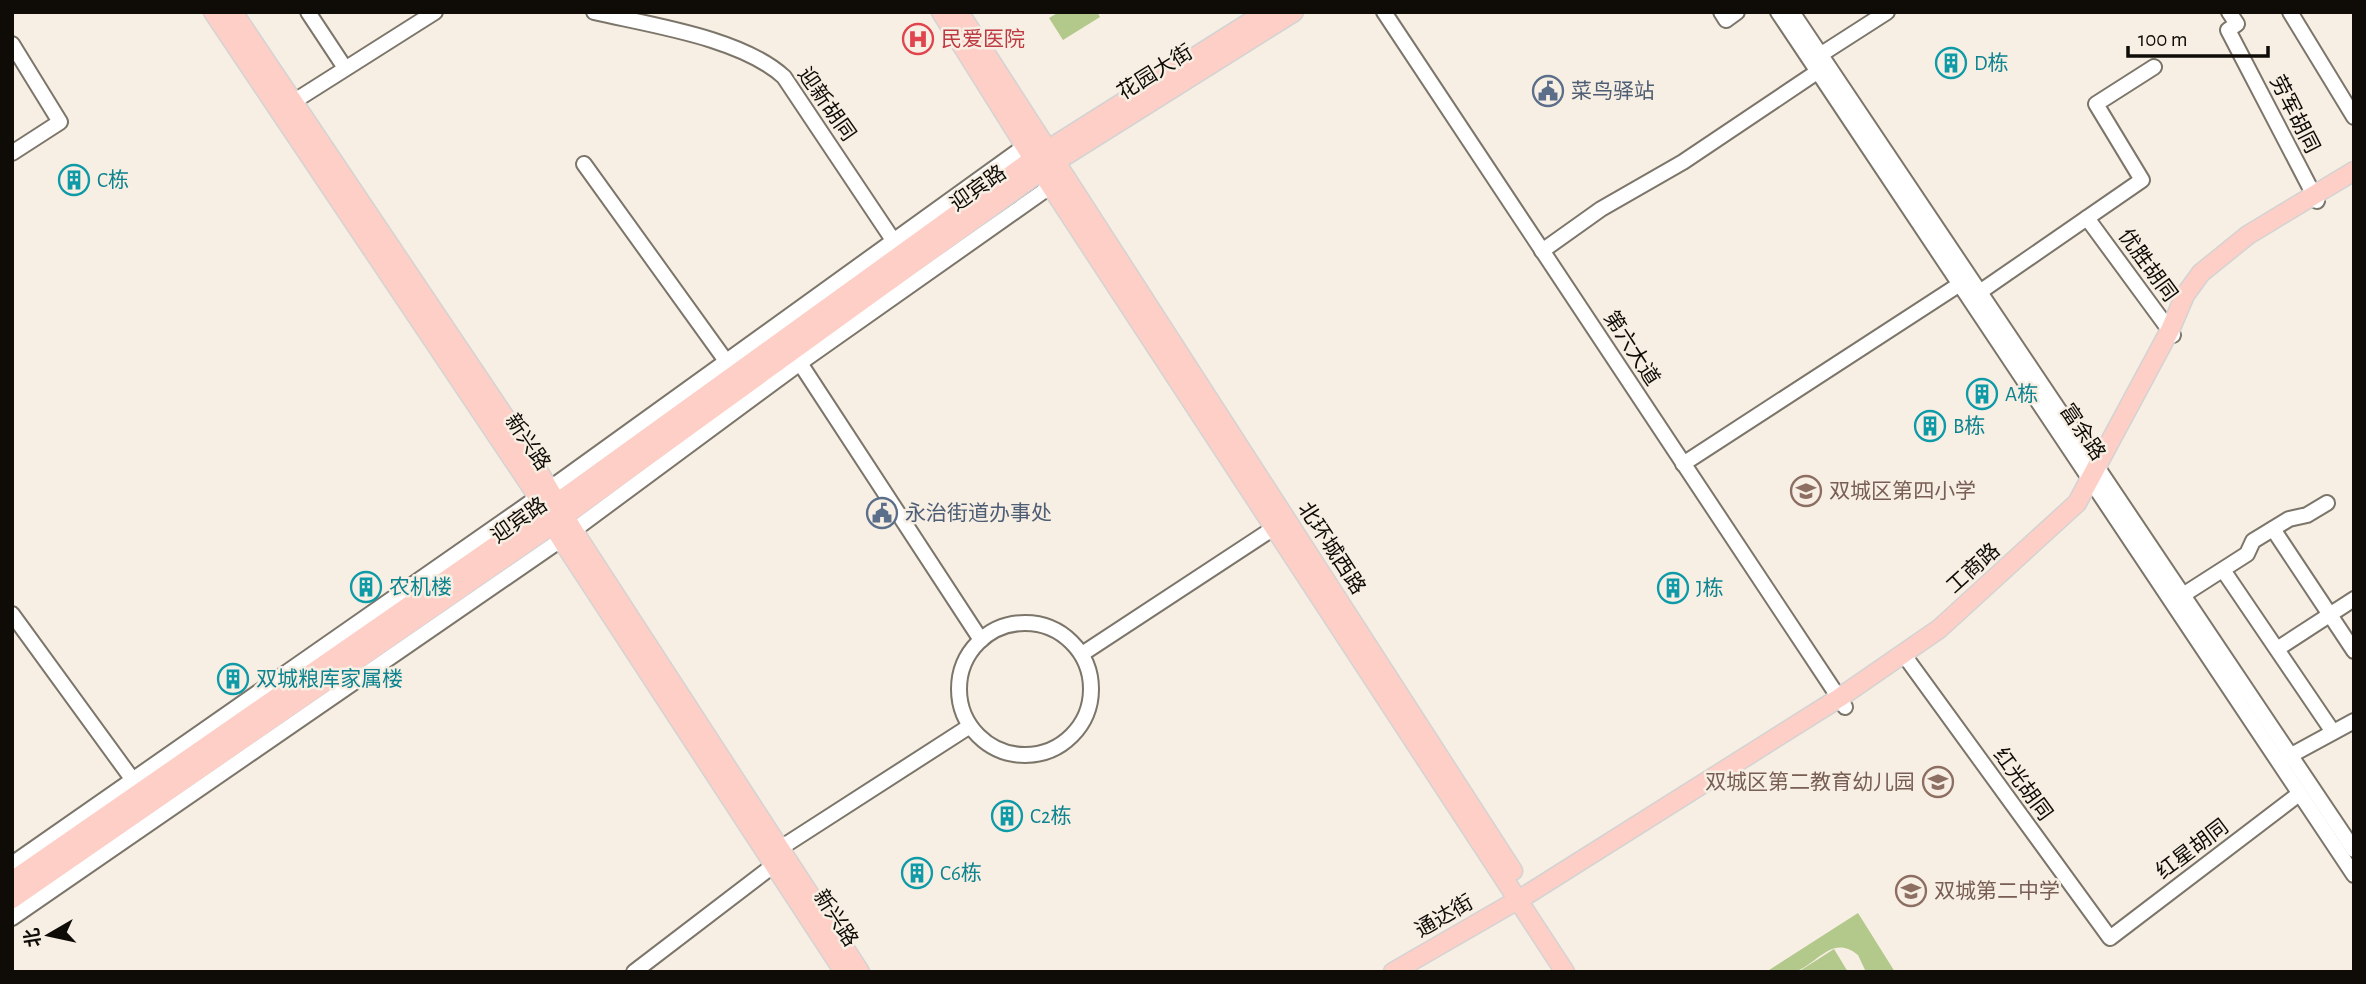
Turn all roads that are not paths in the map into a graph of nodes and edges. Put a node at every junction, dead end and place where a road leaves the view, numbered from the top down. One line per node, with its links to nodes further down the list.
1 (213, 12): 21 (main road, 新兴路)
2 (233, 12): 21 (main road, 新兴路)
3 (307, 12): 19 (street)
4 (435, 12): 19 (street)
5 (594, 12): 30 (street, 迎新胡同)
6 (941, 12): 24 (main road)
7 (959, 12): 24 (main road)
8 (1266, 12): 24 (main road, 花园大街)
9 (1294, 12): 24 (main road, 花园大街)
10 (1384, 12): 31 (street, 第六大道)
11 (1778, 12): 20 (street, 富余路)
12 (1791, 12): 17 (street, 富余路)
13 (1888, 12): 17 (street)
14 (2229, 12): 28 (street, 劳军胡同)
15 (2290, 12): 22 (street)
16 (12, 44): 23 (street)
17 (1820, 55): 33 (street, 富余路)
18 (2154, 67): 29 (street)
19 (345, 68): 21 (street)
20 (1817, 72): 31 (street); 32 (street, 富余路)
21 (286, 106): 40 (main road, 新兴路)
22 (2354, 117)
23 (12, 153)
24 (1042, 162): 30 (main road, 迎宾路); 35 (main road, 迎宾路); 41 (main road, 北环城西路)
25 (584, 164): 36 (street)
26 (2354, 171): 28 (main road, 工商路)
27 (2354, 181): 28 (main road, 工商路)
28 (2315, 197): 34 (main road, 工商路)
29 (2087, 218): 33 (street); 34 (street, 优胜胡同)
30 (898, 247): 35 (main road, 迎宾路); 36 (street)
31 (1542, 251): 37 (street, 第六大道)
32 (1960, 284): 33 (street, 富余路); 37 (street)
33 (1975, 295): 38 (street, 富余路)
34 (2172, 333): 38 (main road, 工商路)
35 (792, 351): 36 (main road, 迎宾路); 40 (main road, 迎宾路); 48 (street)
36 (733, 363): 40 (main road, 迎宾路)
37 (1683, 464): 53 (street, 第六大道)
38 (2096, 477): 44 (street, 富余路); 52 (main road, 工商路); 57 (street, 富余路)
39 (2327, 503): 42 (street)
40 (555, 514): 58 (main road, 迎宾路); 61 (main road, 新兴路); 64 (main road, 迎宾路); 66 (street)
41 (1280, 523): 51 (street); 65 (main road, 北环城西路)
42 (2273, 529): 43 (street); 47 (street)
43 (2223, 570): 44 (street); 49 (street)
44 (2183, 595): 57 (street, 富余路)
45 (2354, 599): 47 (street)
46 (12, 614): 58 (street)
47 (2330, 615): 49 (street); 50 (street)
48 (981, 640): 51 (street); 55 (street)
49 (2277, 649): 56 (street)
50 (2354, 651)
51 (1083, 654): 55 (street)
52 (1907, 659): 53 (main road, 工商路); 67 (street, 红光胡同)
53 (1842, 703): 65 (main road, 工商路)
54 (2354, 721): 56 (street)
55 (970, 726): 61 (street)
56 (2333, 732): 57 (street)
57 (2284, 759): 59 (street, 富余路); 60 (street, 富余路)
58 (137, 786): 62 (street); 64 (main road, 迎宾路)
59 (2299, 794): 63 (street, 富余路); 67 (street, 红星胡同)
60 (2354, 850)
61 (777, 858): 68 (street); 69 (main road, 新兴路); 70 (main road, 新兴路)
62 (12, 864)
63 (2354, 875)
64 (13, 892)
65 (1526, 901): 71 (main road, 通达街); 72 (main road, 通达街); 73 (main road, 北环城西路); 74 (main road, 北环城西路)
66 (12, 918)
67 (2110, 938)
68 (634, 972)
69 (844, 972)
70 (860, 972)
71 (1393, 972)
72 (1415, 972)
73 (1564, 972)
74 (1578, 972)

